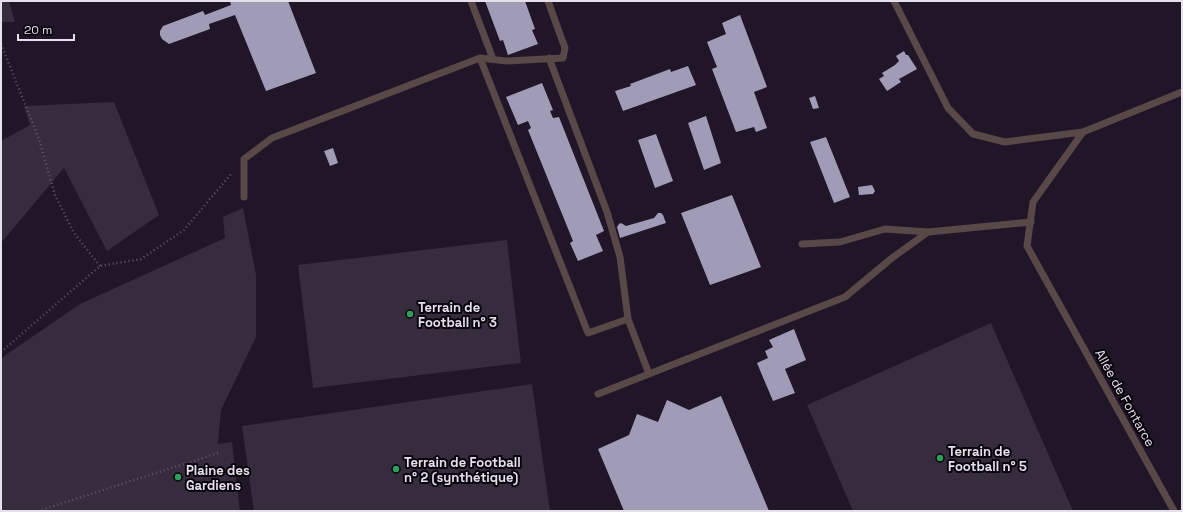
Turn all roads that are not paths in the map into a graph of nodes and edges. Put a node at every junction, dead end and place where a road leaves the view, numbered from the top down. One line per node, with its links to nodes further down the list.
1 (471, 1): 6 (lane)
2 (548, 1): 5 (lane)
3 (894, 1): 8 (lane)
4 (480, 58): 6 (lane); 9 (lane); 13 (lane)
5 (549, 58): 6 (lane); 13 (lane)
6 (493, 59)
7 (1182, 92): 8 (lane)
8 (1083, 132): 10 (lane, Allée de Fontarce)
9 (244, 197)
10 (1030, 222): 11 (lane); 16 (lane, Allée de Fontarce)
11 (928, 232): 12 (lane); 14 (lane)
12 (802, 244)
13 (628, 319): 14 (lane)
14 (648, 374): 15 (lane)
15 (598, 394)
16 (1174, 511)

